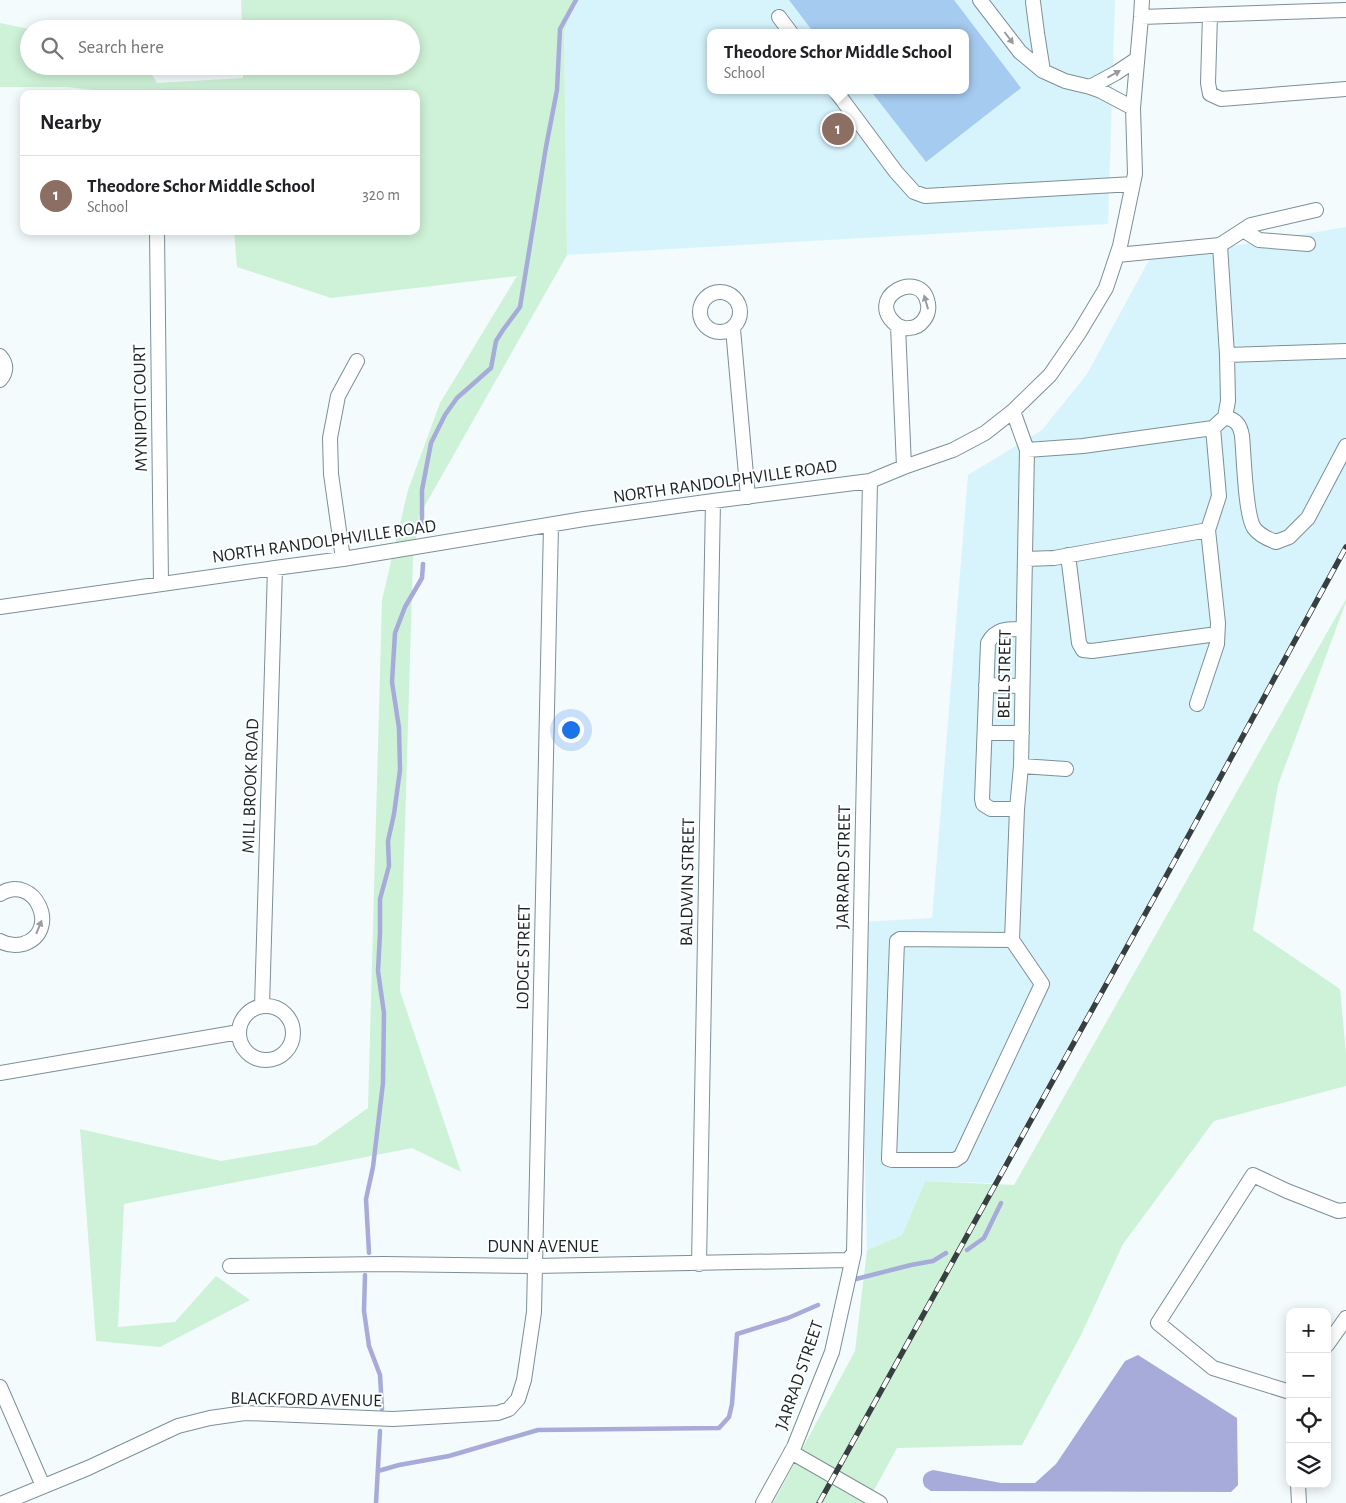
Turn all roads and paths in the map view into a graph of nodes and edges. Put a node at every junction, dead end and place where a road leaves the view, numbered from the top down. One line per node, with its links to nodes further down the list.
1 (980, 0): 10 (street, one-way to 10)
2 (1142, 0): 7 (street, NORTH RANDOLPHVILLE ROAD)
3 (1033, 2): 10 (street)
4 (1346, 10): 5 (street)
5 (1210, 15): 7 (street); 12 (street)
6 (779, 17): 8 (street)
7 (1142, 17): 9 (street, NORTH RANDOLPHVILLE ROAD)
8 (788, 29)
9 (1137, 59): 11 (street, one-way to 9); 14 (street, NORTH RANDOLPHVILLE ROAD)
10 (1043, 71): 11 (street)
11 (1090, 87): 14 (street)
12 (1346, 90)
13 (837, 94): 15 (street)
14 (1133, 108): 15 (street, NORTH RANDOLPHVILLE ROAD)
15 (1133, 184): 21 (street, NORTH RANDOLPHVILLE ROAD)
16 (1316, 210): 17 (street)
17 (1243, 230): 19 (street); 20 (street)
18 (157, 235): 44 (street, MYNIPOTI COURT)
19 (1220, 244): 21 (street); 25 (street)
20 (1308, 244)
21 (1117, 255): 29 (street, NORTH RANDOLPHVILLE ROAD)
22 (898, 326): 34 (street)
23 (733, 328): 36 (street)
24 (1346, 351): 25 (street)
25 (1227, 355): 30 (street)
26 (0, 356): 28 (street)
27 (357, 361): 41 (street)
28 (0, 380)
29 (1013, 411): 33 (street, BELL STREET); 34 (street, NORTH RANDOLPHVILLE ROAD)
30 (1225, 417): 31 (street); 32 (street)
31 (1213, 428): 33 (street); 39 (street)
32 (1346, 446)
33 (1027, 450): 42 (street, BELL STREET)
34 (904, 467): 35 (street, NORTH RANDOLPHVILLE ROAD)
35 (870, 481): 36 (street, NORTH RANDOLPHVILLE ROAD); 63 (street, JARRARD STREET)
36 (748, 497): 37 (street, NORTH RANDOLPHVILLE ROAD)
37 (713, 501): 38 (street, NORTH RANDOLPHVILLE ROAD); 64 (street, BALDWIN STREET)
38 (552, 525): 41 (street, NORTH RANDOLPHVILLE ROAD); 66 (street, LODGE STREET)
39 (1208, 530): 40 (street); 47 (street)
40 (1068, 555): 42 (street); 47 (street)
41 (343, 559): 43 (street, NORTH RANDOLPHVILLE ROAD)
42 (1025, 560): 46 (street, BELL STREET)
43 (275, 568): 44 (street, NORTH RANDOLPHVILLE ROAD); 59 (street, MILL BROOK ROAD)
44 (162, 584): 45 (street, NORTH RANDOLPHVILLE ROAD)
45 (0, 607)
46 (1023, 629): 48 (street); 49 (street, BELL STREET)
47 (1217, 634): 50 (street)
48 (986, 685): 49 (street); 51 (street)
49 (1022, 686): 52 (street, BELL STREET)
50 (1197, 704)
51 (985, 733): 52 (street); 55 (street)
52 (1022, 733): 53 (street, BELL STREET)
53 (1021, 766): 54 (street); 55 (street, BELL STREET)
54 (1066, 769)
55 (1017, 809): 57 (street, BELL STREET)
56 (0, 894): 58 (street, one-way to 56)
57 (1012, 940): 57 (street)
58 (0, 941)
59 (262, 1006): 60 (street); 60 (street)
60 (238, 1032): 61 (street)
61 (0, 1073)
62 (1346, 1210): 71 (street)
63 (854, 1254): 64 (street, DUNN AVENUE); 72 (street, JARRAD STREET)
64 (699, 1264): 66 (street, DUNN AVENUE)
65 (230, 1266): 66 (street, DUNN AVENUE)
66 (535, 1266): 70 (street, LODGE STREET)
67 (1346, 1318): 68 (street)
68 (1331, 1339)
69 (0, 1387): 73 (street)
70 (522, 1388): 73 (street, BLACKFORD AVENUE)
71 (1286, 1391)
72 (791, 1452): 76 (street, JARRAD STREET); 77 (street)
73 (43, 1486): 75 (street, BLACKFORD AVENUE)
74 (1298, 1488): 78 (street)
75 (3, 1503)
76 (763, 1503)
77 (880, 1503)
78 (1299, 1503)

